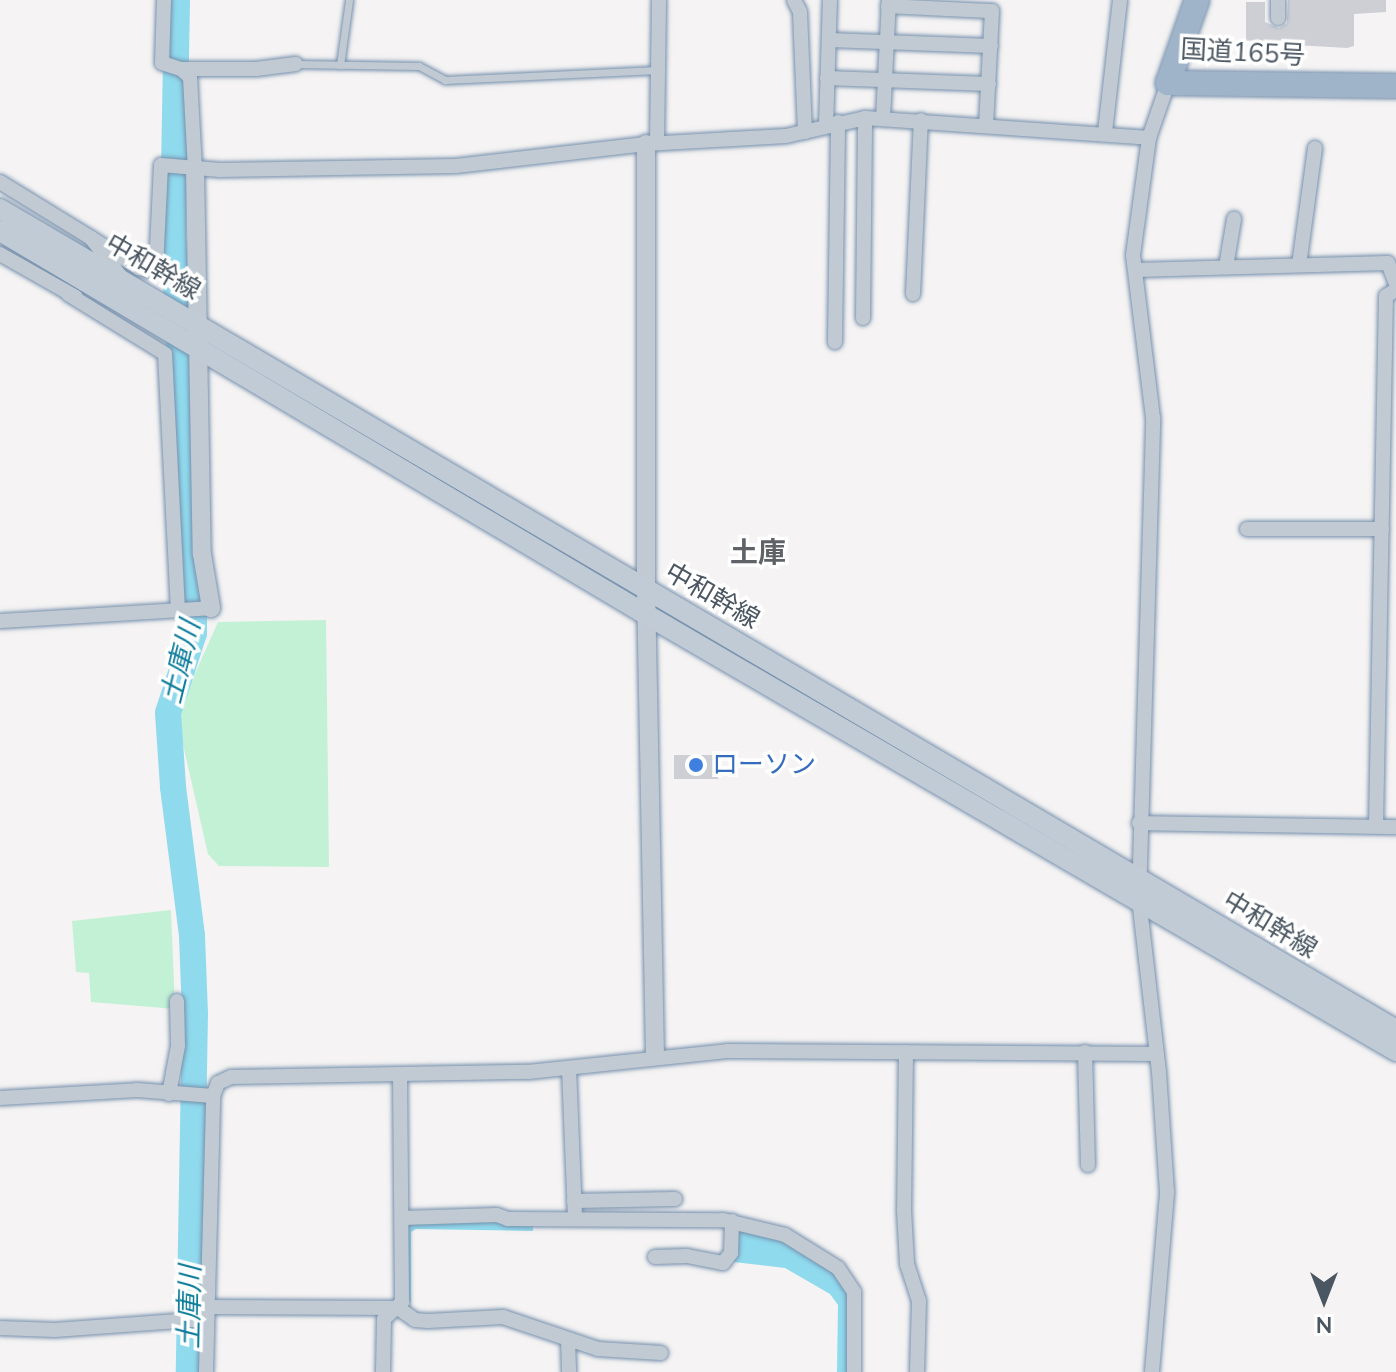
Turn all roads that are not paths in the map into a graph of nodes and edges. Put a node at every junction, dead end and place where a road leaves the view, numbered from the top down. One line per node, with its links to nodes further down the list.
1 (164, 0): 16 (street)
2 (349, 0): 15 (lane)
3 (659, 0): 17 (street)
4 (794, 0): 28 (street)
5 (830, 0): 11 (street)
6 (1120, 0): 29 (street)
7 (1197, 0): 20 (highway, 国道165号)
8 (1278, 0): 10 (street)
9 (888, 3): 12 (street); 13 (street)
10 (1278, 18)
11 (829, 40): 12 (street); 18 (street)
12 (886, 43): 13 (street); 19 (street)
13 (991, 46): 21 (street)
14 (296, 64): 15 (lane); 16 (street)
15 (340, 65): 17 (lane)
16 (180, 69): 33 (street)
17 (658, 70): 31 (street)
18 (827, 78): 19 (street); 26 (street)
19 (885, 79): 21 (street); 24 (street)
20 (1168, 83): 22 (highway, 国道165号); 30 (street)
21 (989, 84): 27 (street)
22 (1396, 86)
23 (865, 118): 24 (street); 26 (street); 48 (street)
24 (883, 118): 25 (street)
25 (921, 120): 27 (street); 47 (street)
26 (832, 124): 28 (street); 51 (street)
27 (986, 124): 29 (street)
28 (805, 132): 31 (street)
29 (1105, 132): 30 (street)
30 (1149, 138): 42 (street)
31 (651, 143): 33 (street); 55 (street)
32 (1315, 148): 40 (street)
33 (195, 169): 38 (street); 49 (street)
34 (0, 182): 38 (street)
35 (0, 209): 43 (main road, 中和幹線)
36 (1234, 219): 41 (street)
37 (0, 231): 50 (main road, 中和幹線)
38 (91, 238): 43 (street)
39 (0, 254): 46 (street)
40 (1299, 265): 41 (street); 44 (street)
41 (1226, 267): 42 (street)
42 (1136, 270): 60 (street)
43 (123, 279): 49 (main road, 中和幹線)
44 (1396, 284)
45 (1396, 290): 54 (street)
46 (68, 294): 50 (street); 57 (street)
47 (913, 294)
48 (863, 318)
49 (192, 320): 52 (street); 55 (main road, 中和幹線)
50 (166, 330): 52 (main road, 中和幹線)
51 (835, 342)
52 (195, 346): 56 (street); 58 (main road, 中和幹線)
53 (1247, 529): 54 (street)
54 (1382, 529): 61 (street)
55 (646, 588): 58 (street); 63 (main road, 中和幹線)
56 (211, 608): 57 (street)
57 (178, 611): 59 (street)
58 (647, 615): 64 (main road, 中和幹線); 71 (street)
59 (0, 621)
60 (1139, 823): 61 (street); 63 (street)
61 (1376, 826): 62 (street)
62 (1396, 827)
63 (1138, 877): 64 (street); 66 (main road, 中和幹線)
64 (1139, 899): 67 (main road, 中和幹線); 70 (street)
65 (177, 1001): 74 (street)
66 (1396, 1030)
67 (1396, 1051)
68 (906, 1052): 69 (street); 71 (street); 93 (street)
69 (1085, 1052): 70 (street); 77 (street)
70 (1157, 1054): 94 (street)
71 (655, 1056): 72 (street)
72 (569, 1068): 73 (street); 79 (street)
73 (400, 1074): 75 (street); 80 (street)
74 (169, 1094): 75 (street); 76 (street)
75 (213, 1096): 85 (street)
76 (0, 1098)
77 (1088, 1165)
78 (675, 1199): 79 (street)
79 (574, 1201): 81 (street)
80 (402, 1218): 81 (street); 84 (street)
81 (575, 1219): 82 (street)
82 (732, 1221): 83 (street); 92 (street)
83 (655, 1257)
84 (398, 1308): 85 (street); 87 (street); 90 (street)
85 (206, 1313): 86 (street); 89 (street)
86 (0, 1328)
87 (568, 1340): 88 (street); 91 (street)
88 (661, 1353)
89 (206, 1372)
90 (383, 1372)
91 (569, 1372)
92 (854, 1372)
93 (917, 1372)
94 (1152, 1372)

